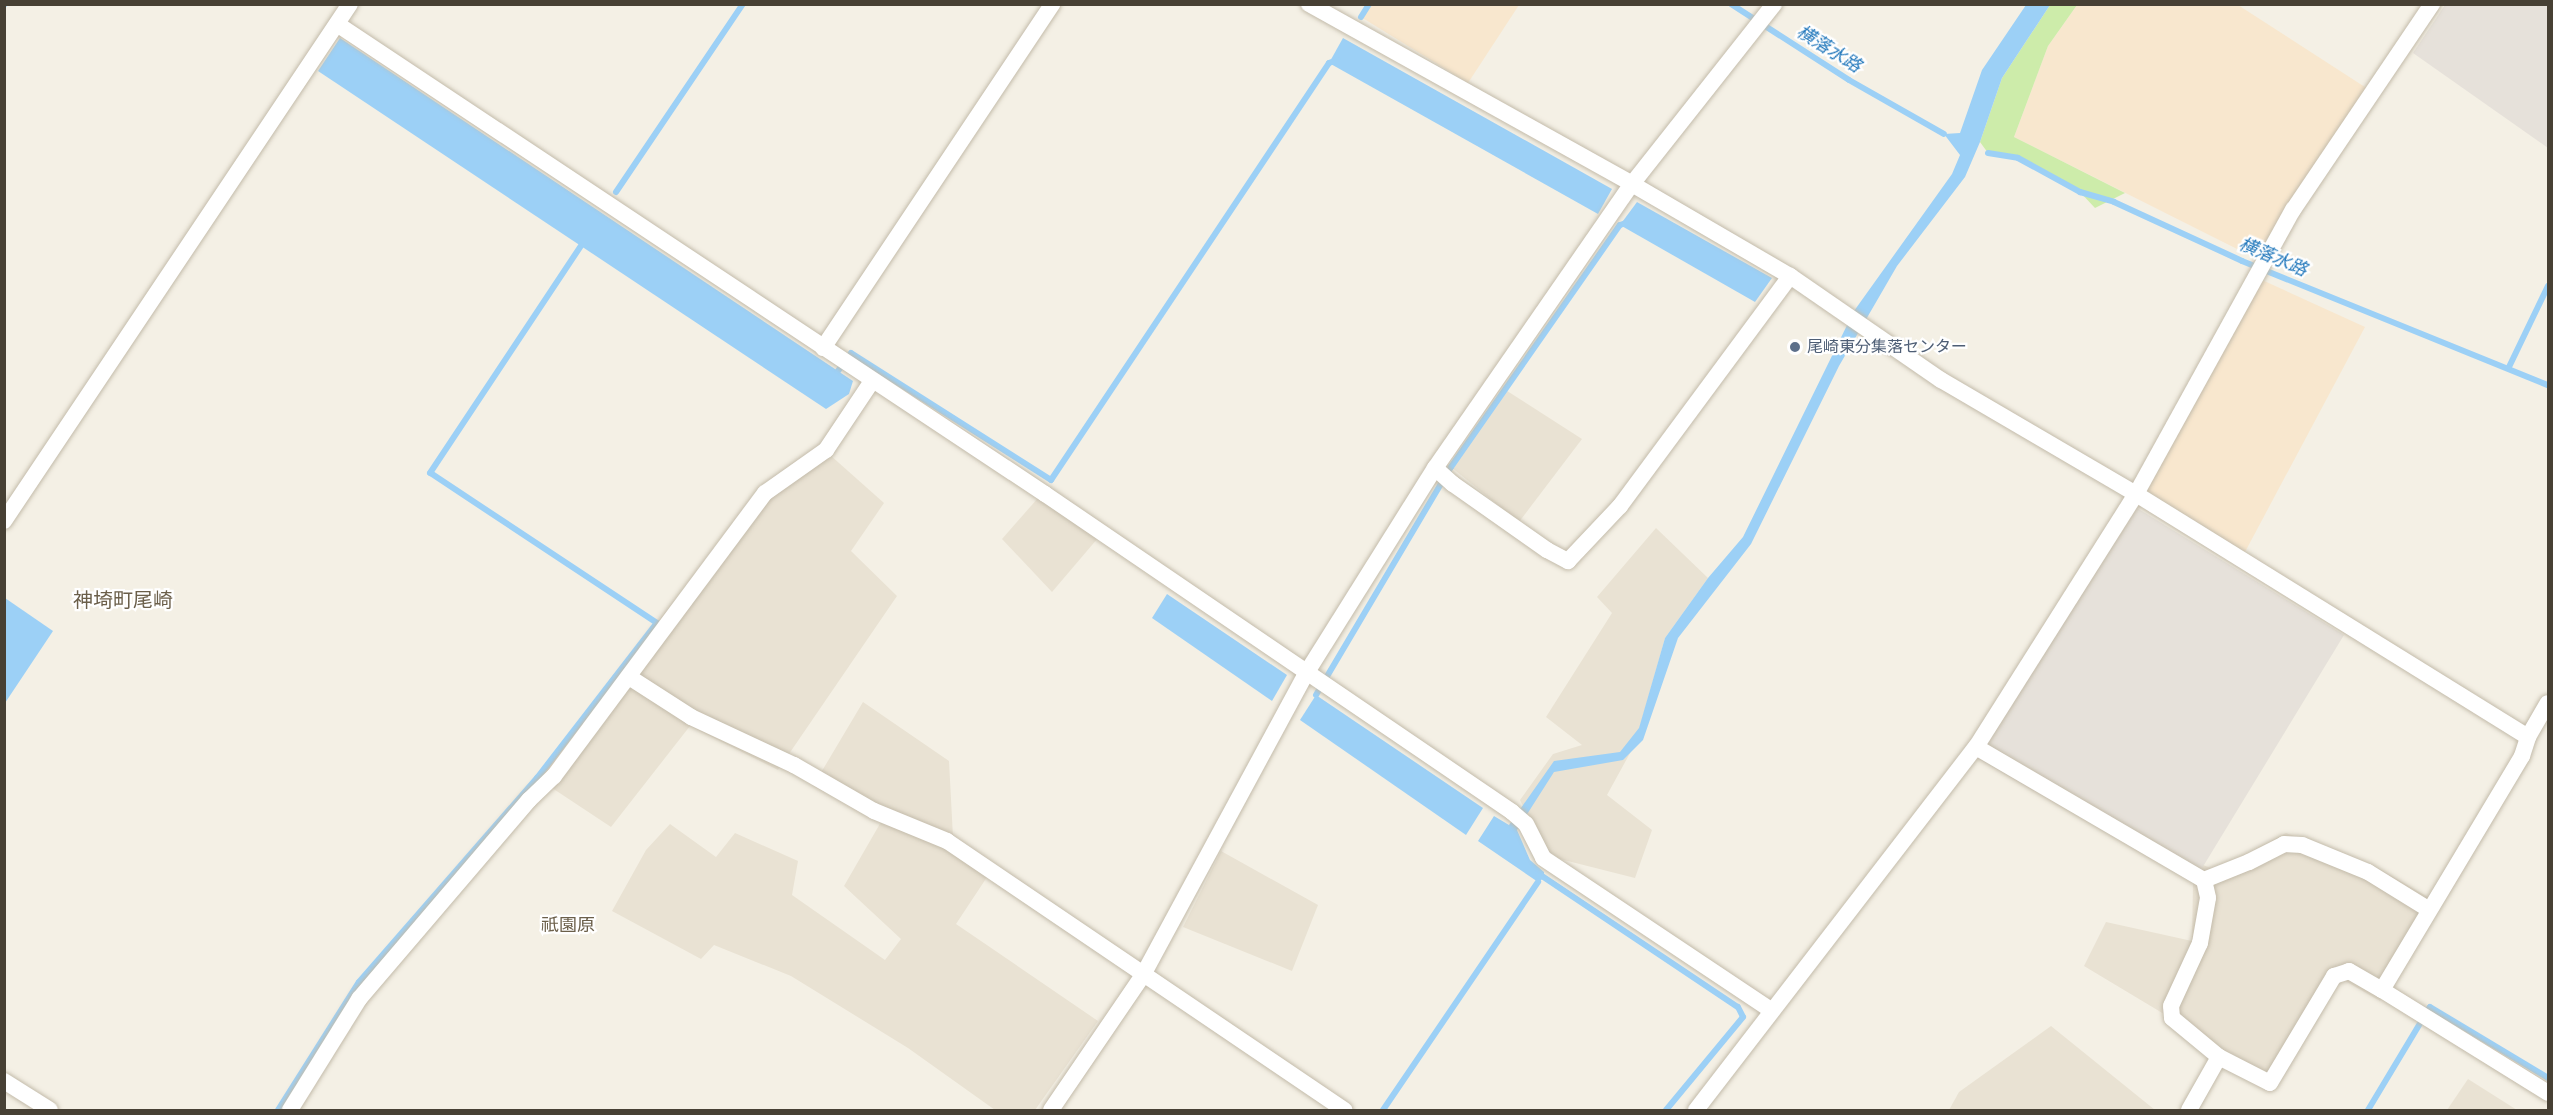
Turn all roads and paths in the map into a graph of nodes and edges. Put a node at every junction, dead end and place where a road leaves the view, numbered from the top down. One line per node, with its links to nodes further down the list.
1 (350, 4): 6 (street)
2 (1052, 4): 9 (street)
3 (1309, 4): 7 (street)
4 (2432, 4): 12 (street)
5 (1772, 7): 7 (street)
6 (336, 24): 9 (street); 13 (street)
7 (1632, 184): 8 (street); 11 (street)
8 (1790, 276): 11 (street); 12 (street)
9 (823, 348): 10 (street)
10 (872, 381): 14 (street); 15 (street)
11 (1435, 468): 14 (street)
12 (2136, 494): 17 (street); 18 (street)
13 (4, 521)
14 (1307, 672): 21 (street); 23 (street)
15 (629, 677): 21 (street); 28 (street)
16 (2548, 704): 17 (street)
17 (2528, 737): 20 (street)
18 (1976, 747): 19 (street); 23 (street)
19 (2204, 880): 20 (street); 24 (street)
20 (2428, 909): 22 (street)
21 (1143, 975): 29 (street); 30 (street)
22 (2382, 990): 24 (street); 26 (street)
23 (1772, 1011): 31 (street)
24 (2219, 1057): 32 (street)
25 (4, 1081): 27 (street)
26 (2548, 1093)
27 (51, 1110)
28 (290, 1110)
29 (1051, 1110)
30 (1344, 1110)
31 (1696, 1110)
32 (2189, 1110)

